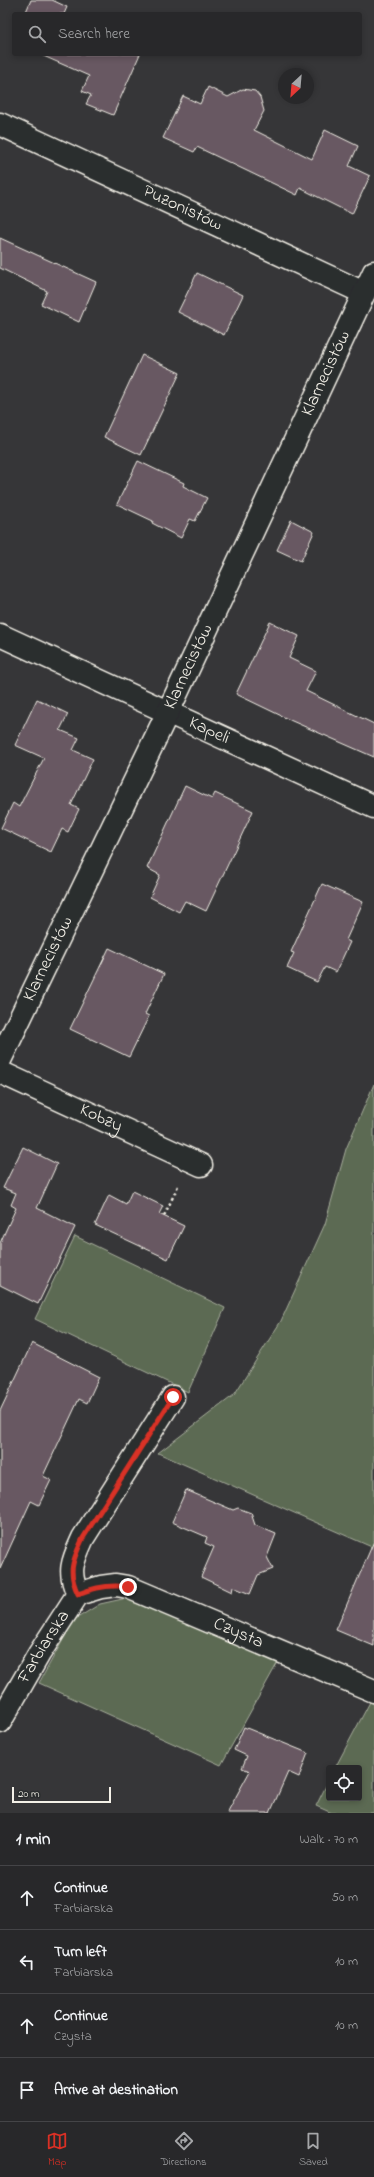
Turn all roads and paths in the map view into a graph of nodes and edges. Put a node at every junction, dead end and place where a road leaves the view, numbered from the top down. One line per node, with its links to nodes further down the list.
1 (0, 124): 3 (street, Puzonistów)
2 (374, 272): 3 (street, Klarnecistów)
3 (364, 294): 5 (street, Klarnecistów)
4 (0, 635): 5 (street, Kapeli)
5 (168, 712): 6 (street, Kapeli); 7 (street, Klarnecistów)
6 (374, 807)
7 (0, 1060)
8 (0, 1072): 9 (street, Kobzy)
9 (201, 1165)
10 (180, 1181): 11 (path)
11 (164, 1216)
12 (173, 1397): 14 (street, Farbiarska)
13 (101, 1587): 14 (street, Farbiarska); 15 (street, Czysta)
14 (78, 1594): 16 (street, Farbiarska)
15 (374, 1691)
16 (0, 1722)

